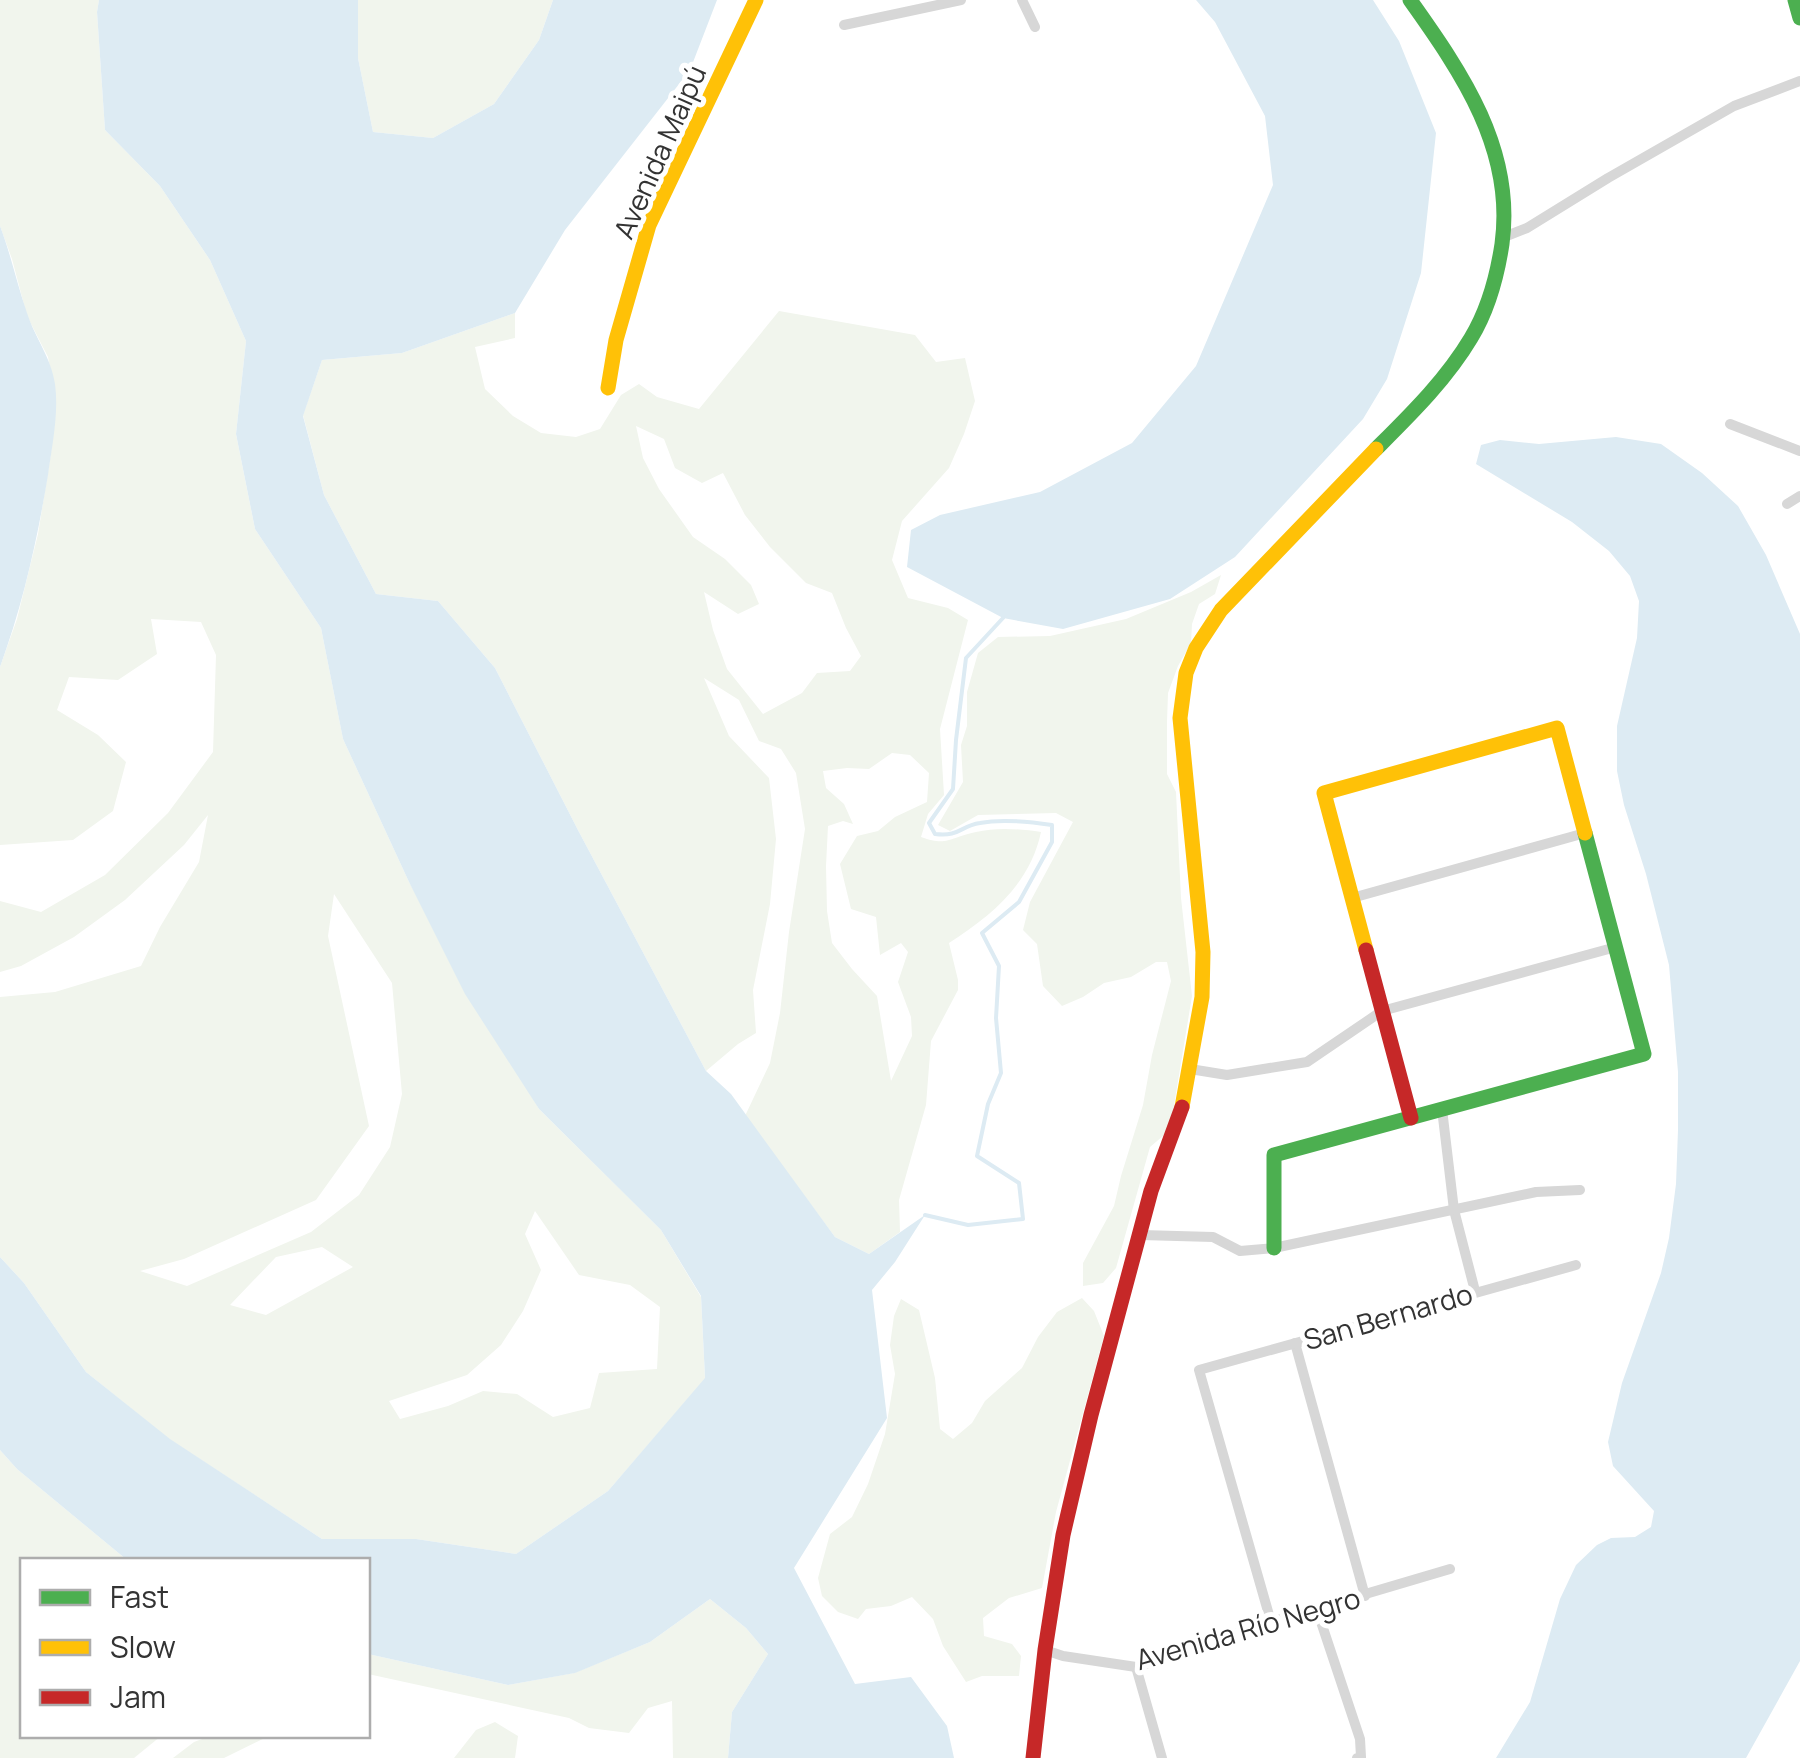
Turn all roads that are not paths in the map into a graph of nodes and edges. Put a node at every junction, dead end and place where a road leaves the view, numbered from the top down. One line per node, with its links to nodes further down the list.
1 (756, 0): 11 (street, Avenida Maipú)
2 (962, 0): 7 (street)
3 (1022, 0): 8 (street)
4 (1410, 0): 10 (street)
5 (1795, 0): 6 (street)
6 (1800, 16)
7 (844, 25)
8 (1035, 28)
9 (1800, 81): 10 (street)
10 (1504, 237): 20 (street)
11 (608, 388)
12 (1730, 424): 13 (street)
13 (1800, 451)
14 (1800, 496): 15 (street)
15 (1787, 504)
16 (1585, 833): 17 (street); 17 (street); 18 (street)
17 (1352, 898): 19 (street)
18 (1616, 947): 19 (street); 21 (street)
19 (1382, 1011): 20 (street); 22 (street)
20 (1190, 1070): 25 (street)
21 (1442, 1109): 22 (street); 24 (street)
22 (1411, 1118): 26 (street)
23 (1580, 1190): 24 (street)
24 (1454, 1210): 26 (street); 28 (street)
25 (1140, 1235): 26 (street); 34 (street)
26 (1274, 1248)
27 (1576, 1265): 28 (street, San Bernardo)
28 (1475, 1292): 29 (street, San Bernardo)
29 (1295, 1343): 31 (street); 33 (street, San Bernardo)
30 (1450, 1569): 31 (street, Avenida Río Negro)
31 (1365, 1596): 32 (street, Avenida Río Negro)
32 (1317, 1610): 33 (street, Avenida Río Negro); 38 (street)
33 (1271, 1622): 35 (street, Avenida Río Negro)
34 (1045, 1650): 35 (street, Avenida Río Negro); 36 (street)
35 (1136, 1668): 37 (street)
36 (1033, 1758)
37 (1162, 1758)
38 (1357, 1758)

